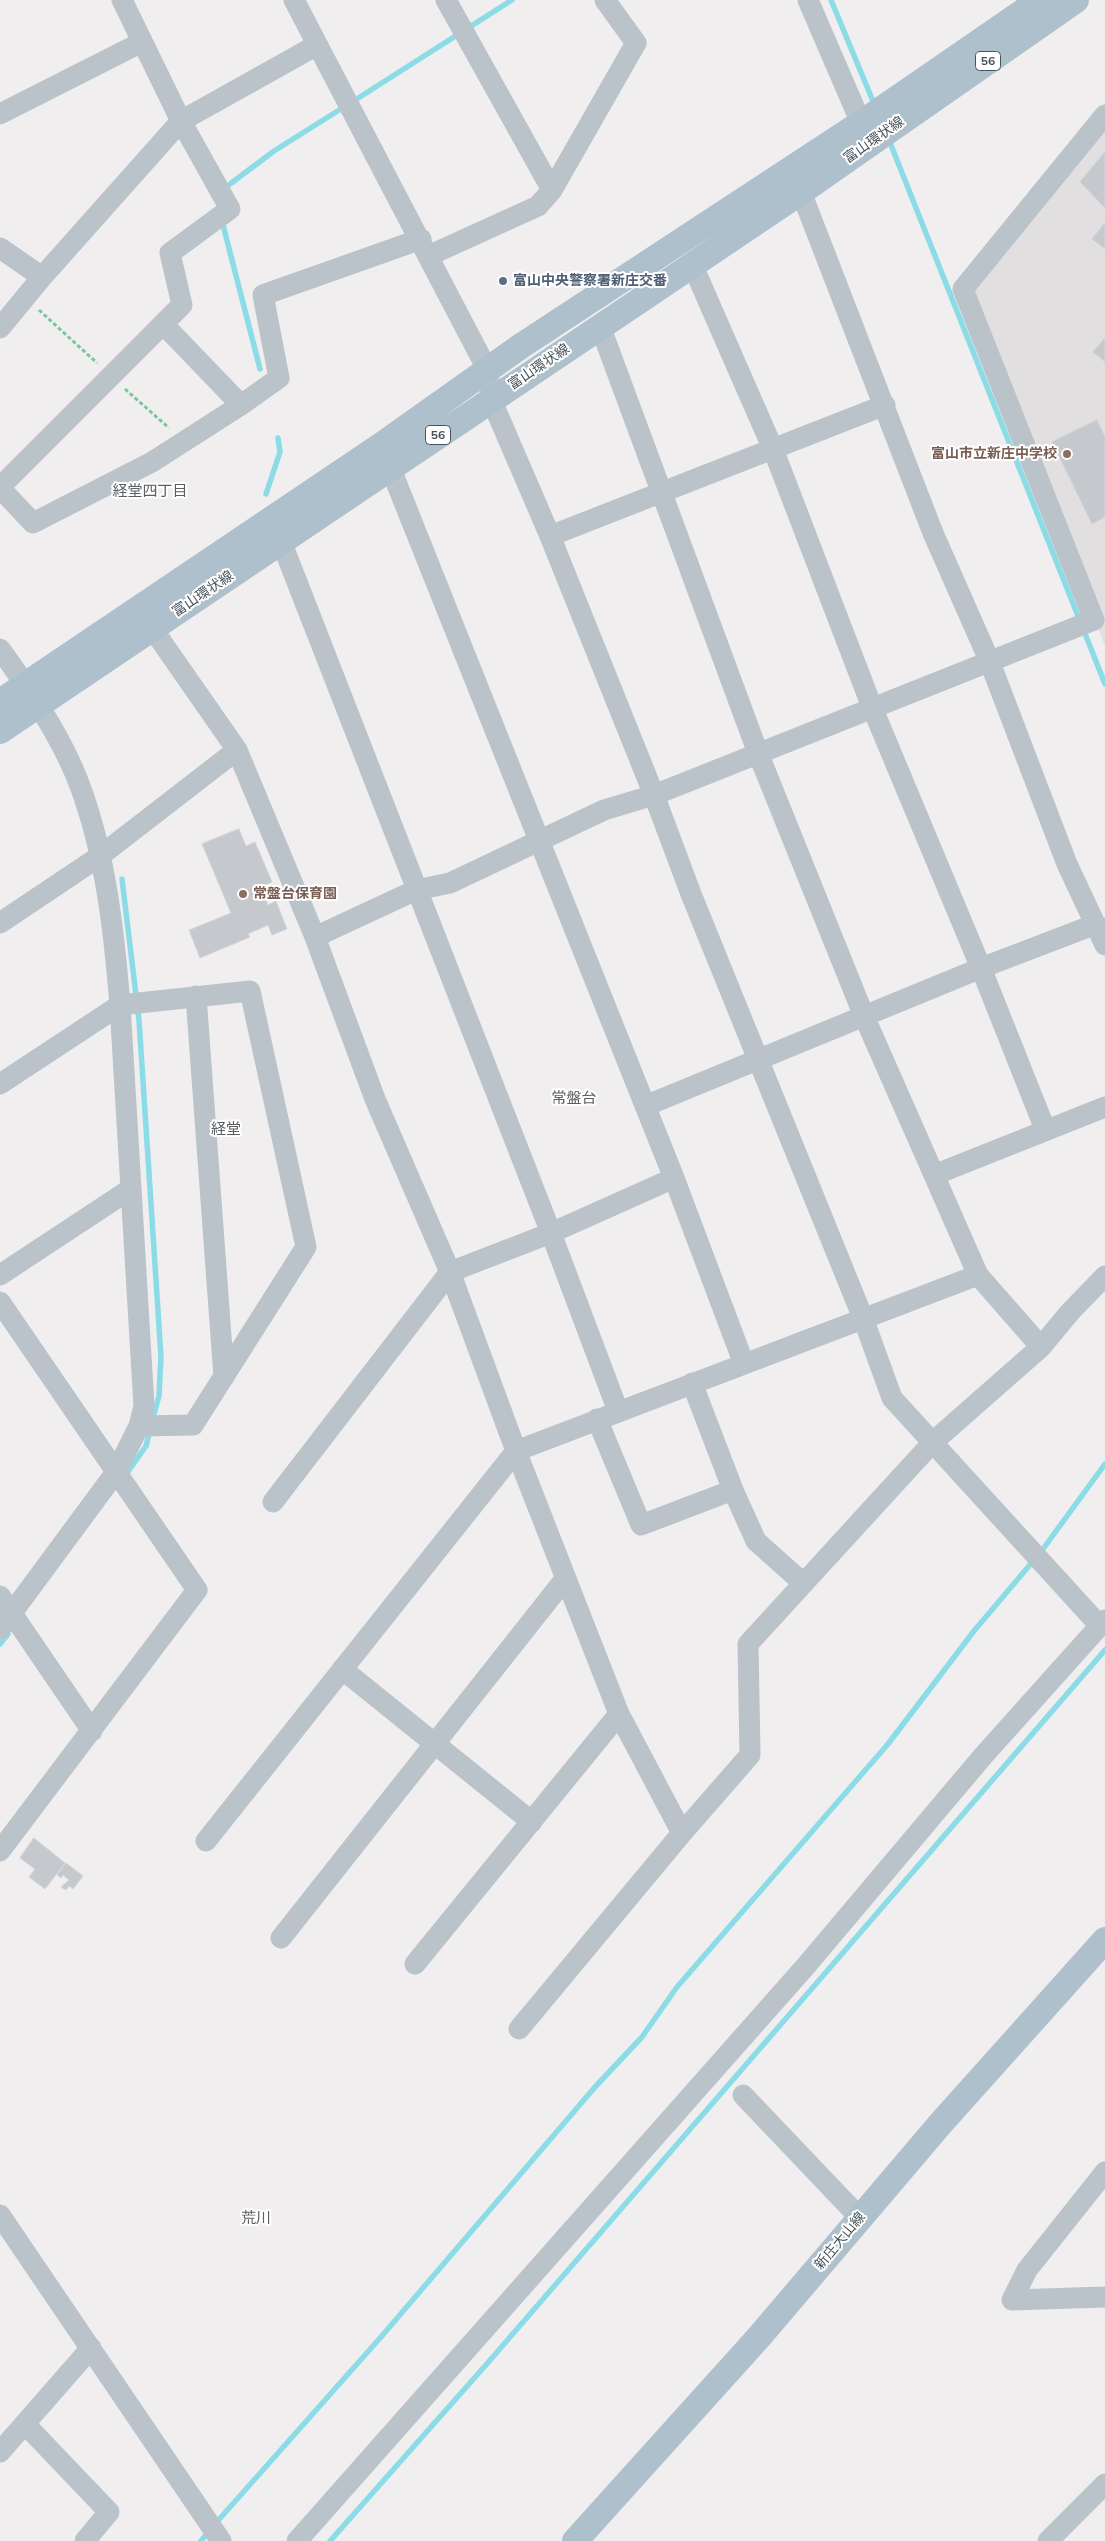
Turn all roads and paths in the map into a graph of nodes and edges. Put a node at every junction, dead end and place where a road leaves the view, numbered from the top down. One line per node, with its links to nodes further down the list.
1 (122, 0): 8 (street)
2 (294, 0): 9 (street)
3 (446, 0): 15 (street)
4 (605, 0): 15 (street)
5 (808, 0): 14 (street)
6 (1040, 0): 10 (main road, 富山環状線 / 56)
7 (1076, 0): 10 (main road, 富山環状線 / 56)
8 (142, 42): 11 (street); 13 (street)
9 (317, 45): 13 (street); 17 (street)
10 (896, 112): 14 (main road, 富山環状線 / 56)
11 (0, 114)
12 (1105, 115): 36 (street)
13 (181, 121): 20 (street); 21 (street)
14 (868, 127): 16 (main road, 富山環状線 / 56); 24 (main road, 富山環状線 / 56)
15 (552, 190): 17 (street)
16 (801, 192): 19 (main road, 富山環状線 / 56); 27 (street)
17 (425, 247): 24 (street); 26 (street)
18 (0, 248): 20 (street)
19 (692, 264): 22 (main road, 富山環状線 / 56); 28 (street)
20 (42, 277): 23 (street)
21 (163, 324): 26 (street); 30 (street)
22 (600, 326): 25 (main road, 富山環状線 / 56); 31 (street)
23 (0, 328)
24 (488, 371): 25 (street); 37 (main road, 富山環状線 / 56)
25 (491, 399): 29 (main road, 富山環状線 / 56); 32 (street)
26 (241, 405): 30 (street)
27 (885, 405): 28 (street); 36 (street)
28 (773, 449): 31 (street); 39 (street)
29 (390, 467): 33 (main road, 富山環状線 / 56); 44 (street)
30 (0, 487)
31 (662, 493): 32 (street); 42 (street)
32 (550, 536): 43 (street)
33 (281, 541): 34 (main road, 富山環状線 / 56); 46 (street)
34 (152, 628): 37 (main road, 富山環状線 / 56); 41 (street)
35 (0, 649): 37 (street)
36 (989, 660): 39 (street); 48 (street)
37 (32, 695): 38 (main road, 富山環状線 / 56); 40 (main road, 富山環状線 / 56); 45 (street)
38 (0, 702)
39 (872, 707): 42 (street); 51 (street)
40 (0, 731)
41 (237, 750): 45 (street); 49 (street)
42 (758, 753): 43 (street); 54 (street)
43 (654, 795): 44 (street); 55 (street)
44 (539, 841): 46 (street); 57 (street)
45 (100, 856): 47 (street); 53 (street)
46 (416, 890): 49 (street); 63 (street)
47 (0, 923)
48 (1096, 924): 50 (street); 51 (street)
49 (315, 937): 64 (street)
50 (1105, 945)
51 (981, 968): 54 (street); 59 (street)
52 (196, 996): 53 (street); 72 (street); 72 (street)
53 (120, 1005): 56 (street); 62 (street)
54 (864, 1016): 55 (street); 60 (street)
55 (758, 1058): 57 (street); 69 (street)
56 (0, 1084)
57 (645, 1106): 61 (street)
58 (1105, 1107): 59 (street)
59 (1045, 1129): 60 (street)
60 (934, 1175): 66 (street)
61 (674, 1178): 63 (street); 71 (street)
62 (130, 1190): 65 (street); 76 (street)
63 (551, 1233): 64 (street); 74 (street)
64 (450, 1272): 78 (street); 81 (street)
65 (0, 1275)
66 (978, 1275): 69 (street); 70 (street)
67 (1105, 1276): 70 (street)
68 (0, 1302): 79 (street)
69 (862, 1318): 71 (street); 77 (street)
70 (1041, 1347): 77 (street)
71 (744, 1364): 73 (street)
72 (224, 1377): 76 (street)
73 (692, 1383): 74 (street); 80 (street)
74 (618, 1411): 75 (street)
75 (597, 1420): 78 (street); 80 (street)
76 (139, 1426): 79 (street)
77 (933, 1442): 83 (street); 85 (street)
78 (516, 1451): 82 (street); 86 (street)
79 (116, 1472): 84 (street); 88 (street)
80 (733, 1490): 83 (street)
81 (273, 1502)
82 (565, 1579): 87 (street); 89 (street)
83 (803, 1583): 91 (street)
84 (4, 1612): 88 (street)
85 (1102, 1623): 109 (street)
86 (342, 1669): 89 (street); 92 (street)
87 (620, 1714): 90 (street); 91 (street)
88 (92, 1731): 93 (street)
89 (435, 1743): 90 (street); 94 (street)
90 (532, 1822): 96 (street)
91 (682, 1833): 97 (street)
92 (206, 1841)
93 (0, 1851)
94 (281, 1938)
95 (1105, 1940): 101 (main road, 新庄大山線)
96 (415, 1964)
97 (519, 2029)
98 (743, 2095): 101 (street)
99 (1105, 2172): 102 (street)
100 (0, 2215): 103 (street)
101 (860, 2218): 110 (main road, 新庄大山線)
102 (1105, 2297)
103 (90, 2348): 104 (street); 108 (street)
104 (25, 2424): 105 (street); 107 (street)
105 (0, 2452)
106 (1105, 2484): 111 (street)
107 (85, 2541)
108 (221, 2541)
109 (297, 2541)
110 (575, 2541)
111 (1048, 2541)

